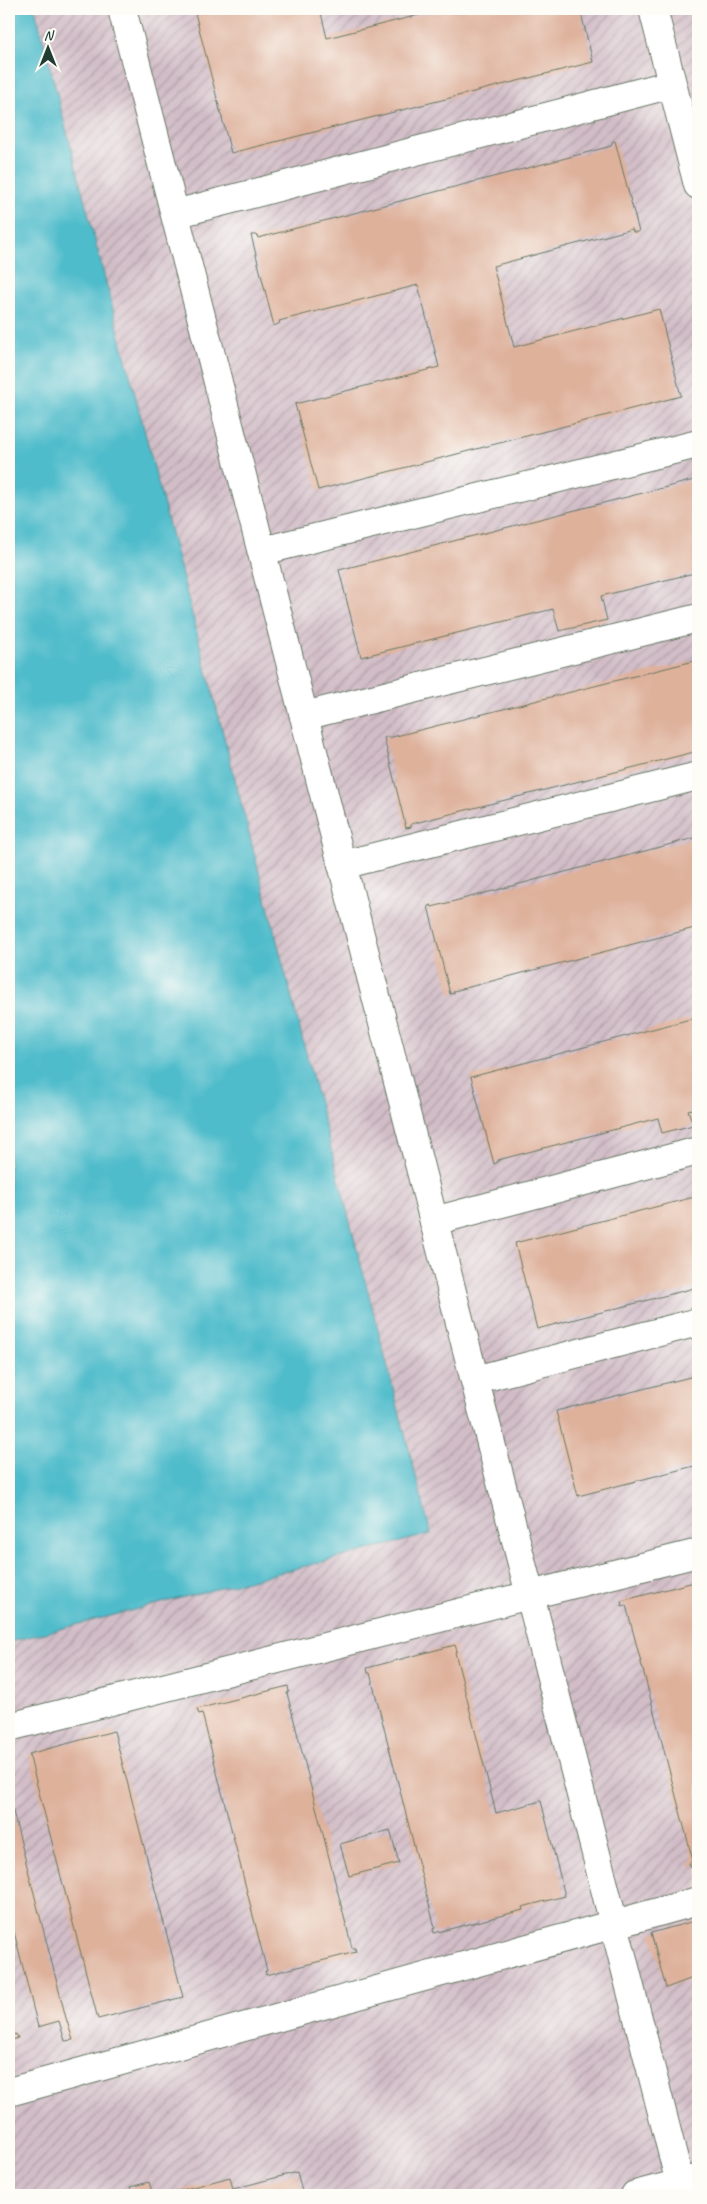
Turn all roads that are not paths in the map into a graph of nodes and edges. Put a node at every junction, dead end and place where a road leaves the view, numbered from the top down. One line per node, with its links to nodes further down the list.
1 (122, 9): 5 (lane)
2 (653, 9): 3 (lane)
3 (672, 84): 4 (lane); 5 (lane)
4 (698, 185)
5 (175, 214): 7 (lane)
6 (698, 444): 7 (lane)
7 (262, 551): 9 (lane)
8 (698, 618): 9 (lane)
9 (304, 716): 11 (lane)
10 (698, 776): 11 (lane)
11 (342, 865): 13 (lane)
12 (698, 1151): 13 (lane)
13 (434, 1221): 15 (lane)
14 (698, 1322): 15 (lane)
15 (475, 1380): 17 (lane)
16 (698, 1553): 17 (lane)
17 (530, 1595): 18 (lane); 20 (lane)
18 (9, 1727)
19 (698, 1901): 20 (lane)
20 (614, 1926): 21 (lane); 22 (lane)
21 (9, 2092)
22 (689, 2181): 23 (lane)
23 (635, 2195)

